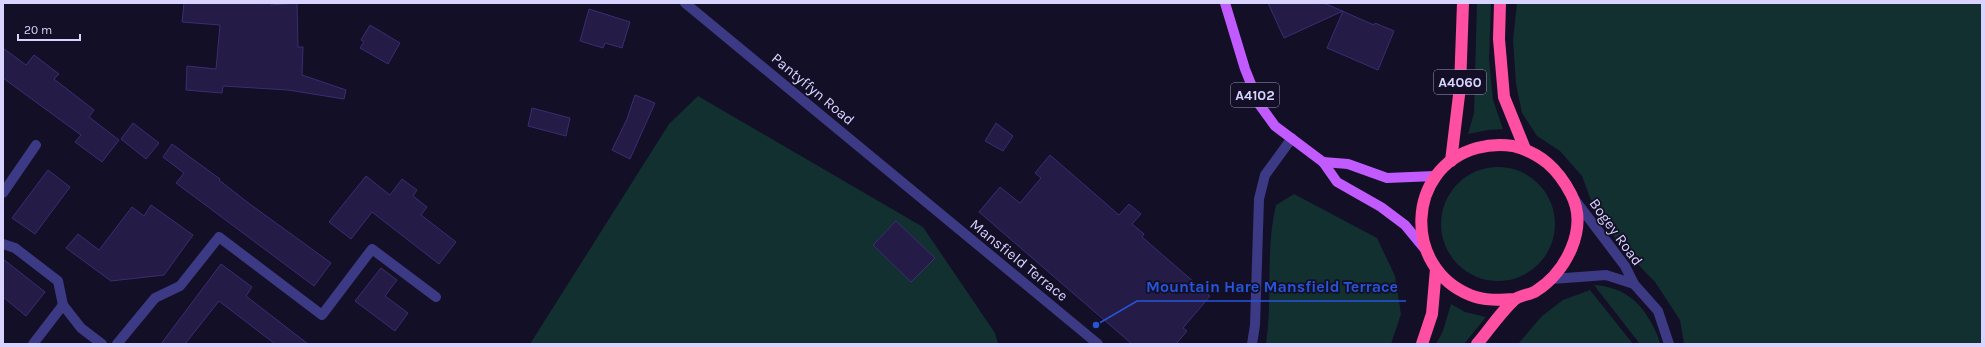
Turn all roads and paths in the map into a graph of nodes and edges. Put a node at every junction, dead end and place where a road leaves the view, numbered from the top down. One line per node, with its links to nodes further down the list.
1 (685, 3): 13 (street, Pantyffyn Road)
2 (1225, 3): 5 (main road, A4102)
3 (1463, 3): 8 (highway, A4060)
4 (1500, 3): 7 (highway, A4060)
5 (1292, 138): 9 (main road, A4102); 26 (street)
6 (36, 145): 11 (street)
7 (1525, 149): 8 (highway); 12 (highway)
8 (1451, 160): 10 (highway)
9 (1324, 162): 10 (main road); 15 (main road, A4102)
10 (1435, 176): 15 (highway)
11 (3, 192)
12 (1572, 197): 17 (highway); 18 (street, Bogey Road)
13 (921, 199): 25 (street, Mansfield Terrace)
14 (3, 244): 21 (street)
15 (1424, 248): 16 (highway)
16 (1436, 269): 20 (highway); 27 (highway)
17 (1552, 279): 18 (street, Bogey Road); 20 (highway)
18 (1634, 284): 29 (street, Bogey Road)
19 (436, 296): 24 (street)
20 (1515, 299): 28 (highway)
21 (63, 305): 22 (street); 23 (street)
22 (33, 344)
23 (102, 344)
24 (117, 344)
25 (1098, 344)
26 (1252, 344)
27 (1422, 344)
28 (1477, 344)
29 (1669, 344)

